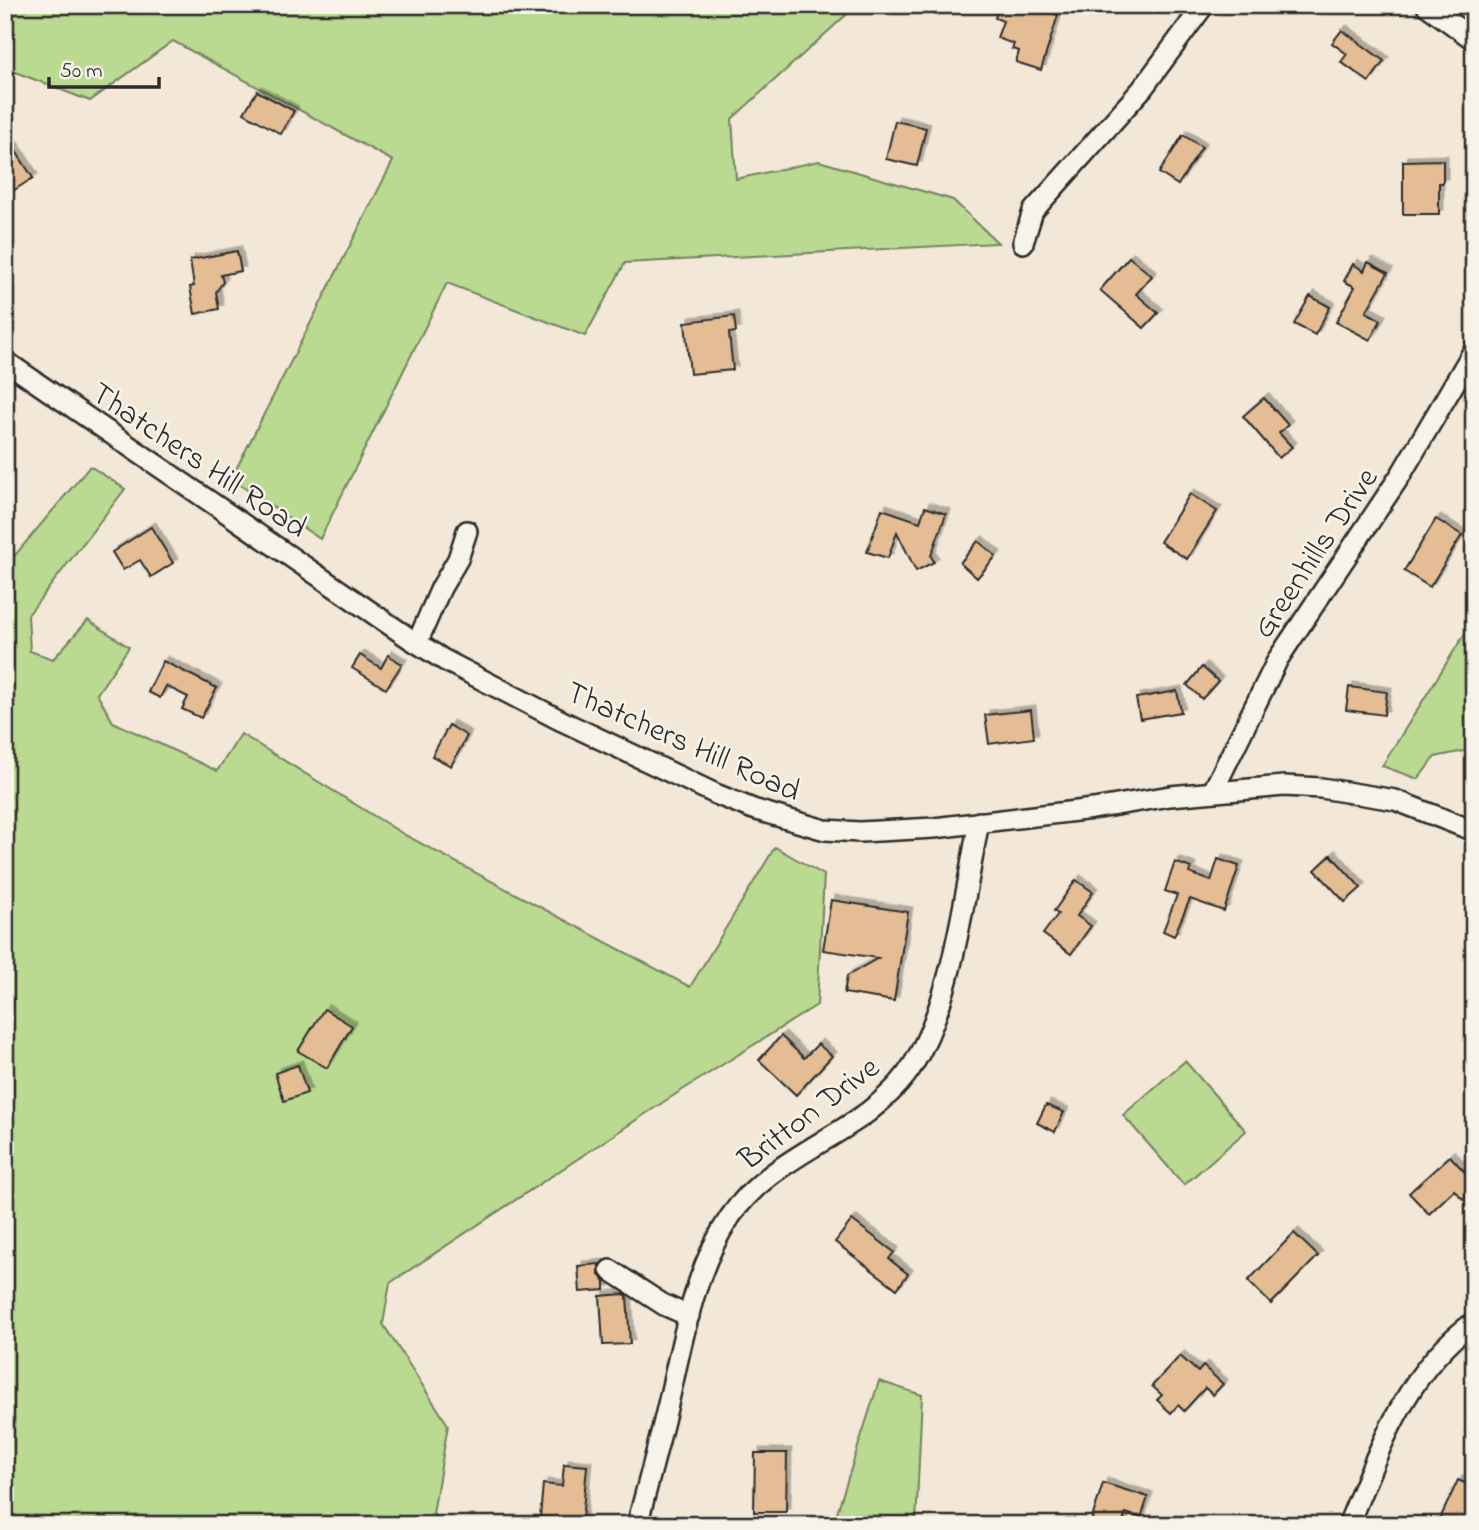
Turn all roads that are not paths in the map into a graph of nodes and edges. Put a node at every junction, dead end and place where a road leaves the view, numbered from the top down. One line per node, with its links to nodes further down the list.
1 (1204, 5): 4 (street)
2 (1426, 5): 3 (street)
3 (1474, 40)
4 (1023, 243)
5 (1474, 350): 9 (street, Greenhills Drive)
6 (5, 362): 8 (street, Thatchers Hill Road)
7 (467, 531): 8 (street)
8 (417, 643): 10 (street, Thatchers Hill Road)
9 (1213, 791): 10 (street, Thatchers Hill Road); 11 (street, Thatchers Hill Road)
10 (979, 822): 13 (street, Britton Drive)
11 (1474, 831)
12 (610, 1270): 13 (street)
13 (690, 1316): 15 (street, Britton Drive)
14 (1474, 1322): 16 (street)
15 (637, 1525)
16 (1348, 1525)

